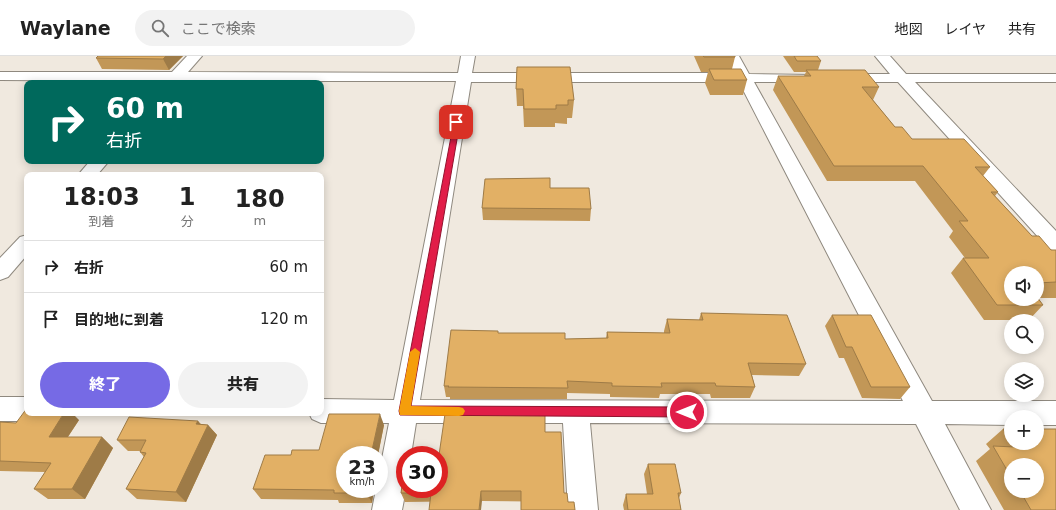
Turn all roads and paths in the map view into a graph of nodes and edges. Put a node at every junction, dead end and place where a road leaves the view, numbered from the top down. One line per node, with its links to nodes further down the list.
1 (195, 56): 10 (street)
2 (468, 56): 6 (street)
3 (732, 56): 7 (street)
4 (882, 56): 8 (street)
5 (0, 76): 10 (street)
6 (465, 76): 7 (street); 10 (street); 19 (street)
7 (743, 78): 8 (street); 21 (street)
8 (903, 78): 9 (street); 13 (street)
9 (1056, 78)
10 (174, 79)
11 (97, 164): 12 (street)
12 (90, 172)
13 (1056, 244)
14 (24, 245): 15 (street)
15 (0, 272)
16 (0, 409): 17 (street)
17 (24, 409)
18 (324, 411): 19 (street)
19 (404, 411): 20 (street); 23 (street)
20 (576, 412): 21 (street); 24 (street)
21 (924, 413): 22 (street); 25 (street)
22 (1056, 413)
23 (387, 510)
24 (583, 510)
25 (976, 510)

